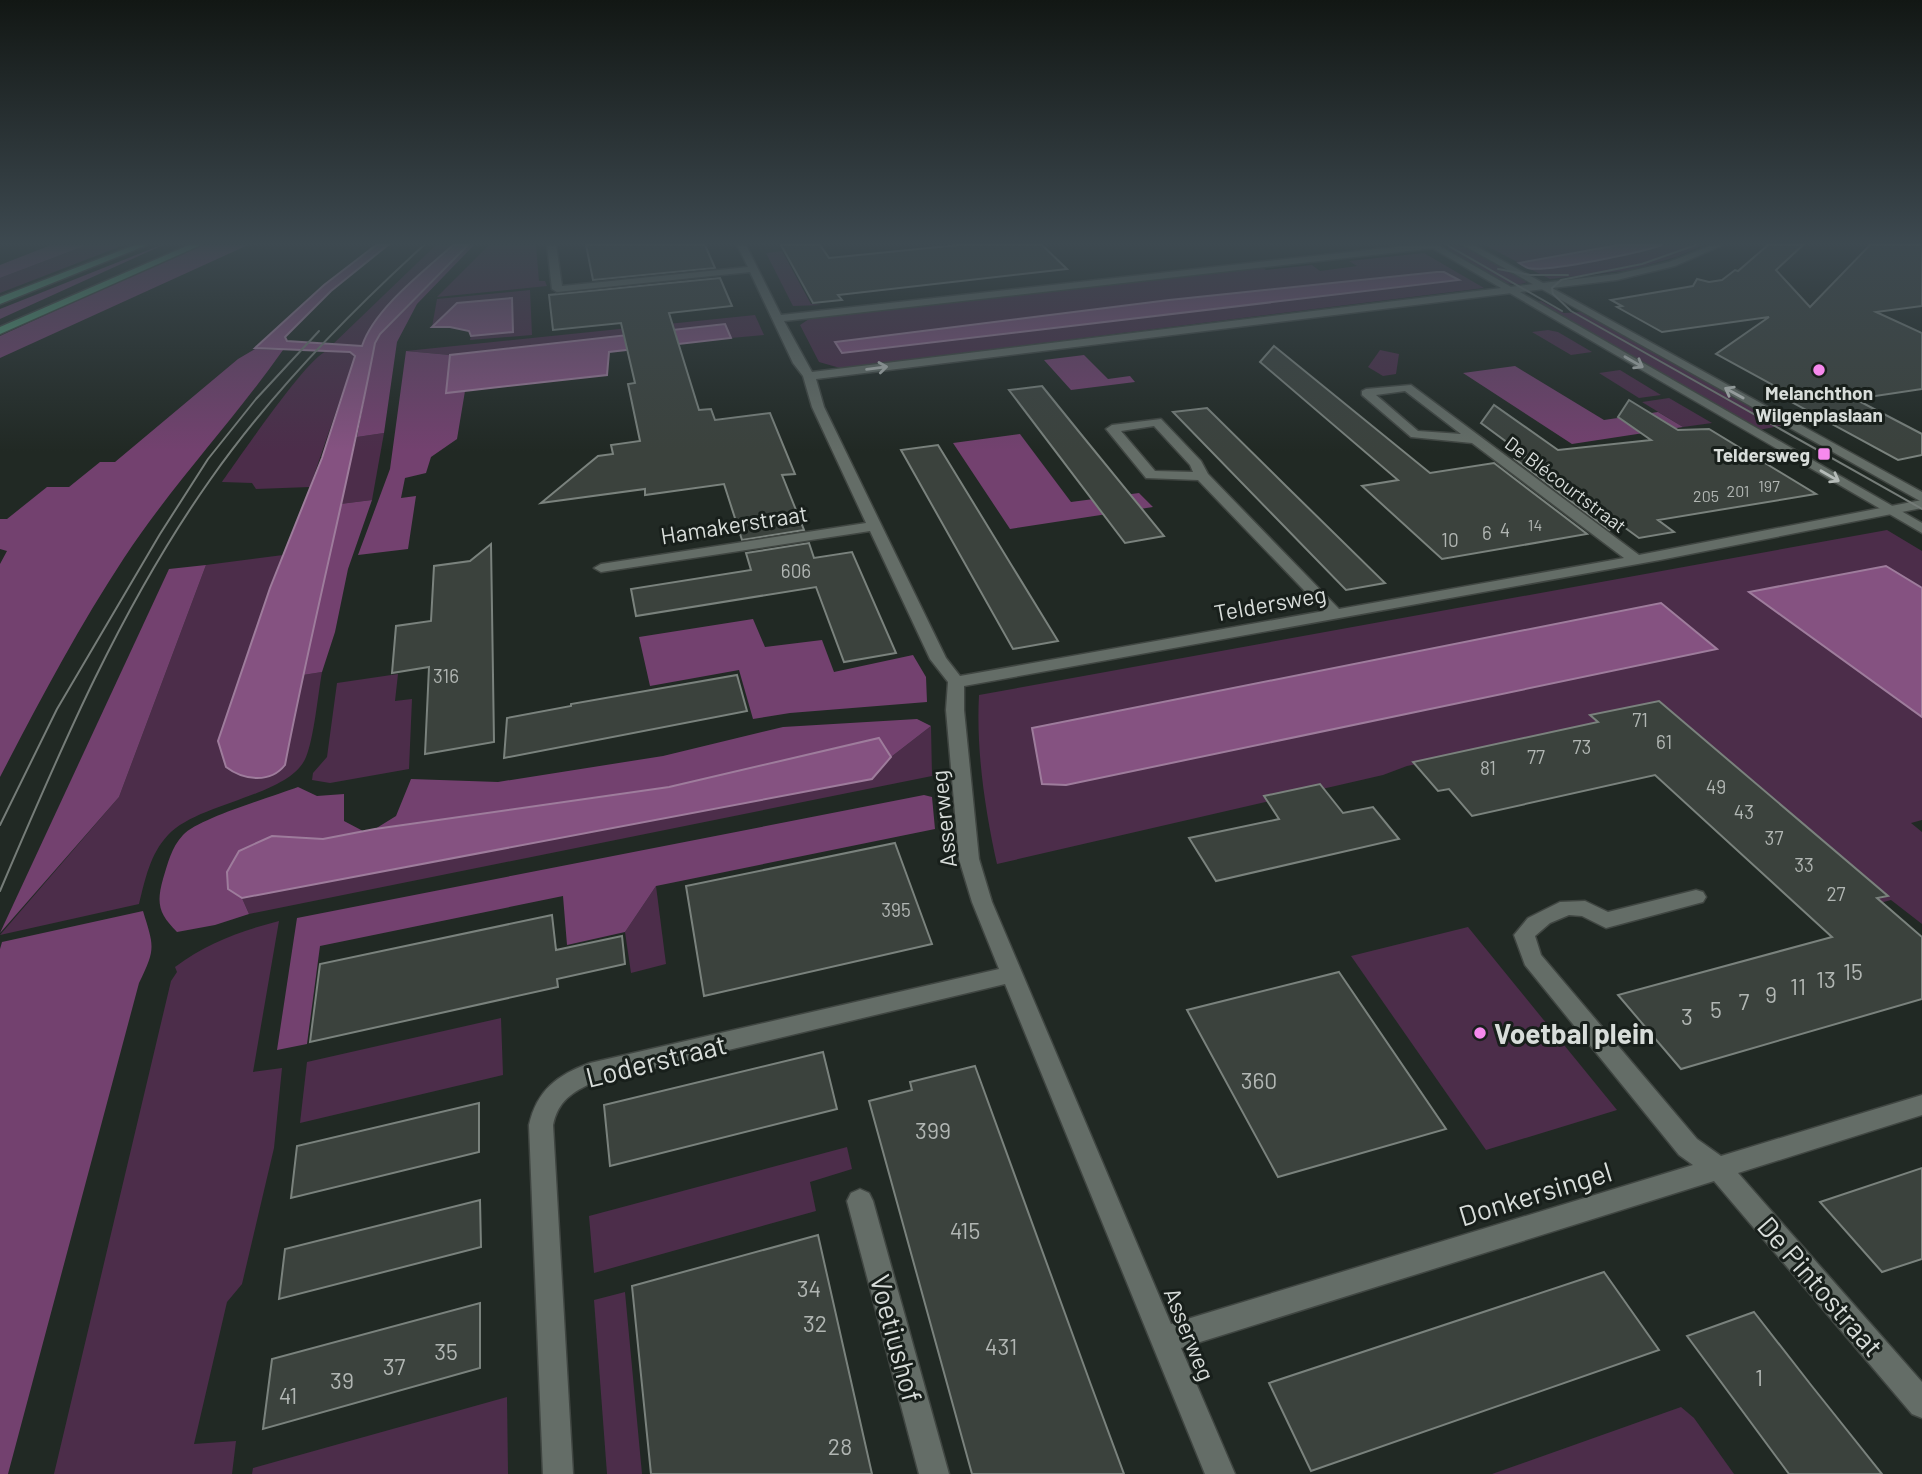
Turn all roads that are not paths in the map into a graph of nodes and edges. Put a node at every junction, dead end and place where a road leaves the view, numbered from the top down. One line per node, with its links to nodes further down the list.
1 (39, 314): 8 (main road)
2 (775, 314): 7 (street)
3 (824, 314): 7 (street)
4 (1317, 314): 9 (street, one-way to 4)
5 (1552, 314): 14 (street, one-way to 14)
6 (1594, 314): 12 (street, one-way to 6)
7 (778, 319): 9 (street)
8 (0, 331)
9 (809, 376): 15 (street)
10 (1474, 439): 10 (street, De Blécourtstraat); 17 (street, De Blécourtstraat)
11 (1202, 476): 11 (street); 19 (street)
12 (1922, 498)
13 (1922, 505): 14 (street, Teldersweg)
14 (1892, 511): 16 (street); 17 (street, Teldersweg)
15 (874, 526): 18 (street, Hamakerstraat); 20 (street)
16 (1922, 529)
17 (1634, 559): 19 (street, Teldersweg)
18 (601, 568)
19 (1335, 614): 20 (street, Teldersweg)
20 (956, 682): 22 (street, Asserweg)
21 (1696, 897): 24 (street, De Pintostraat)
22 (1013, 974): 26 (street, Asserweg); 28 (street, Loderstraat)
23 (1922, 1105): 24 (street, Donkersingel)
24 (1719, 1170): 26 (street, Donkersingel); 27 (street, De Pintostraat)
25 (860, 1201): 29 (street, Voetiushof)
26 (1166, 1339): 30 (street, Asserweg)
27 (1922, 1404)
28 (558, 1474)
29 (934, 1474)
30 (1220, 1474)

